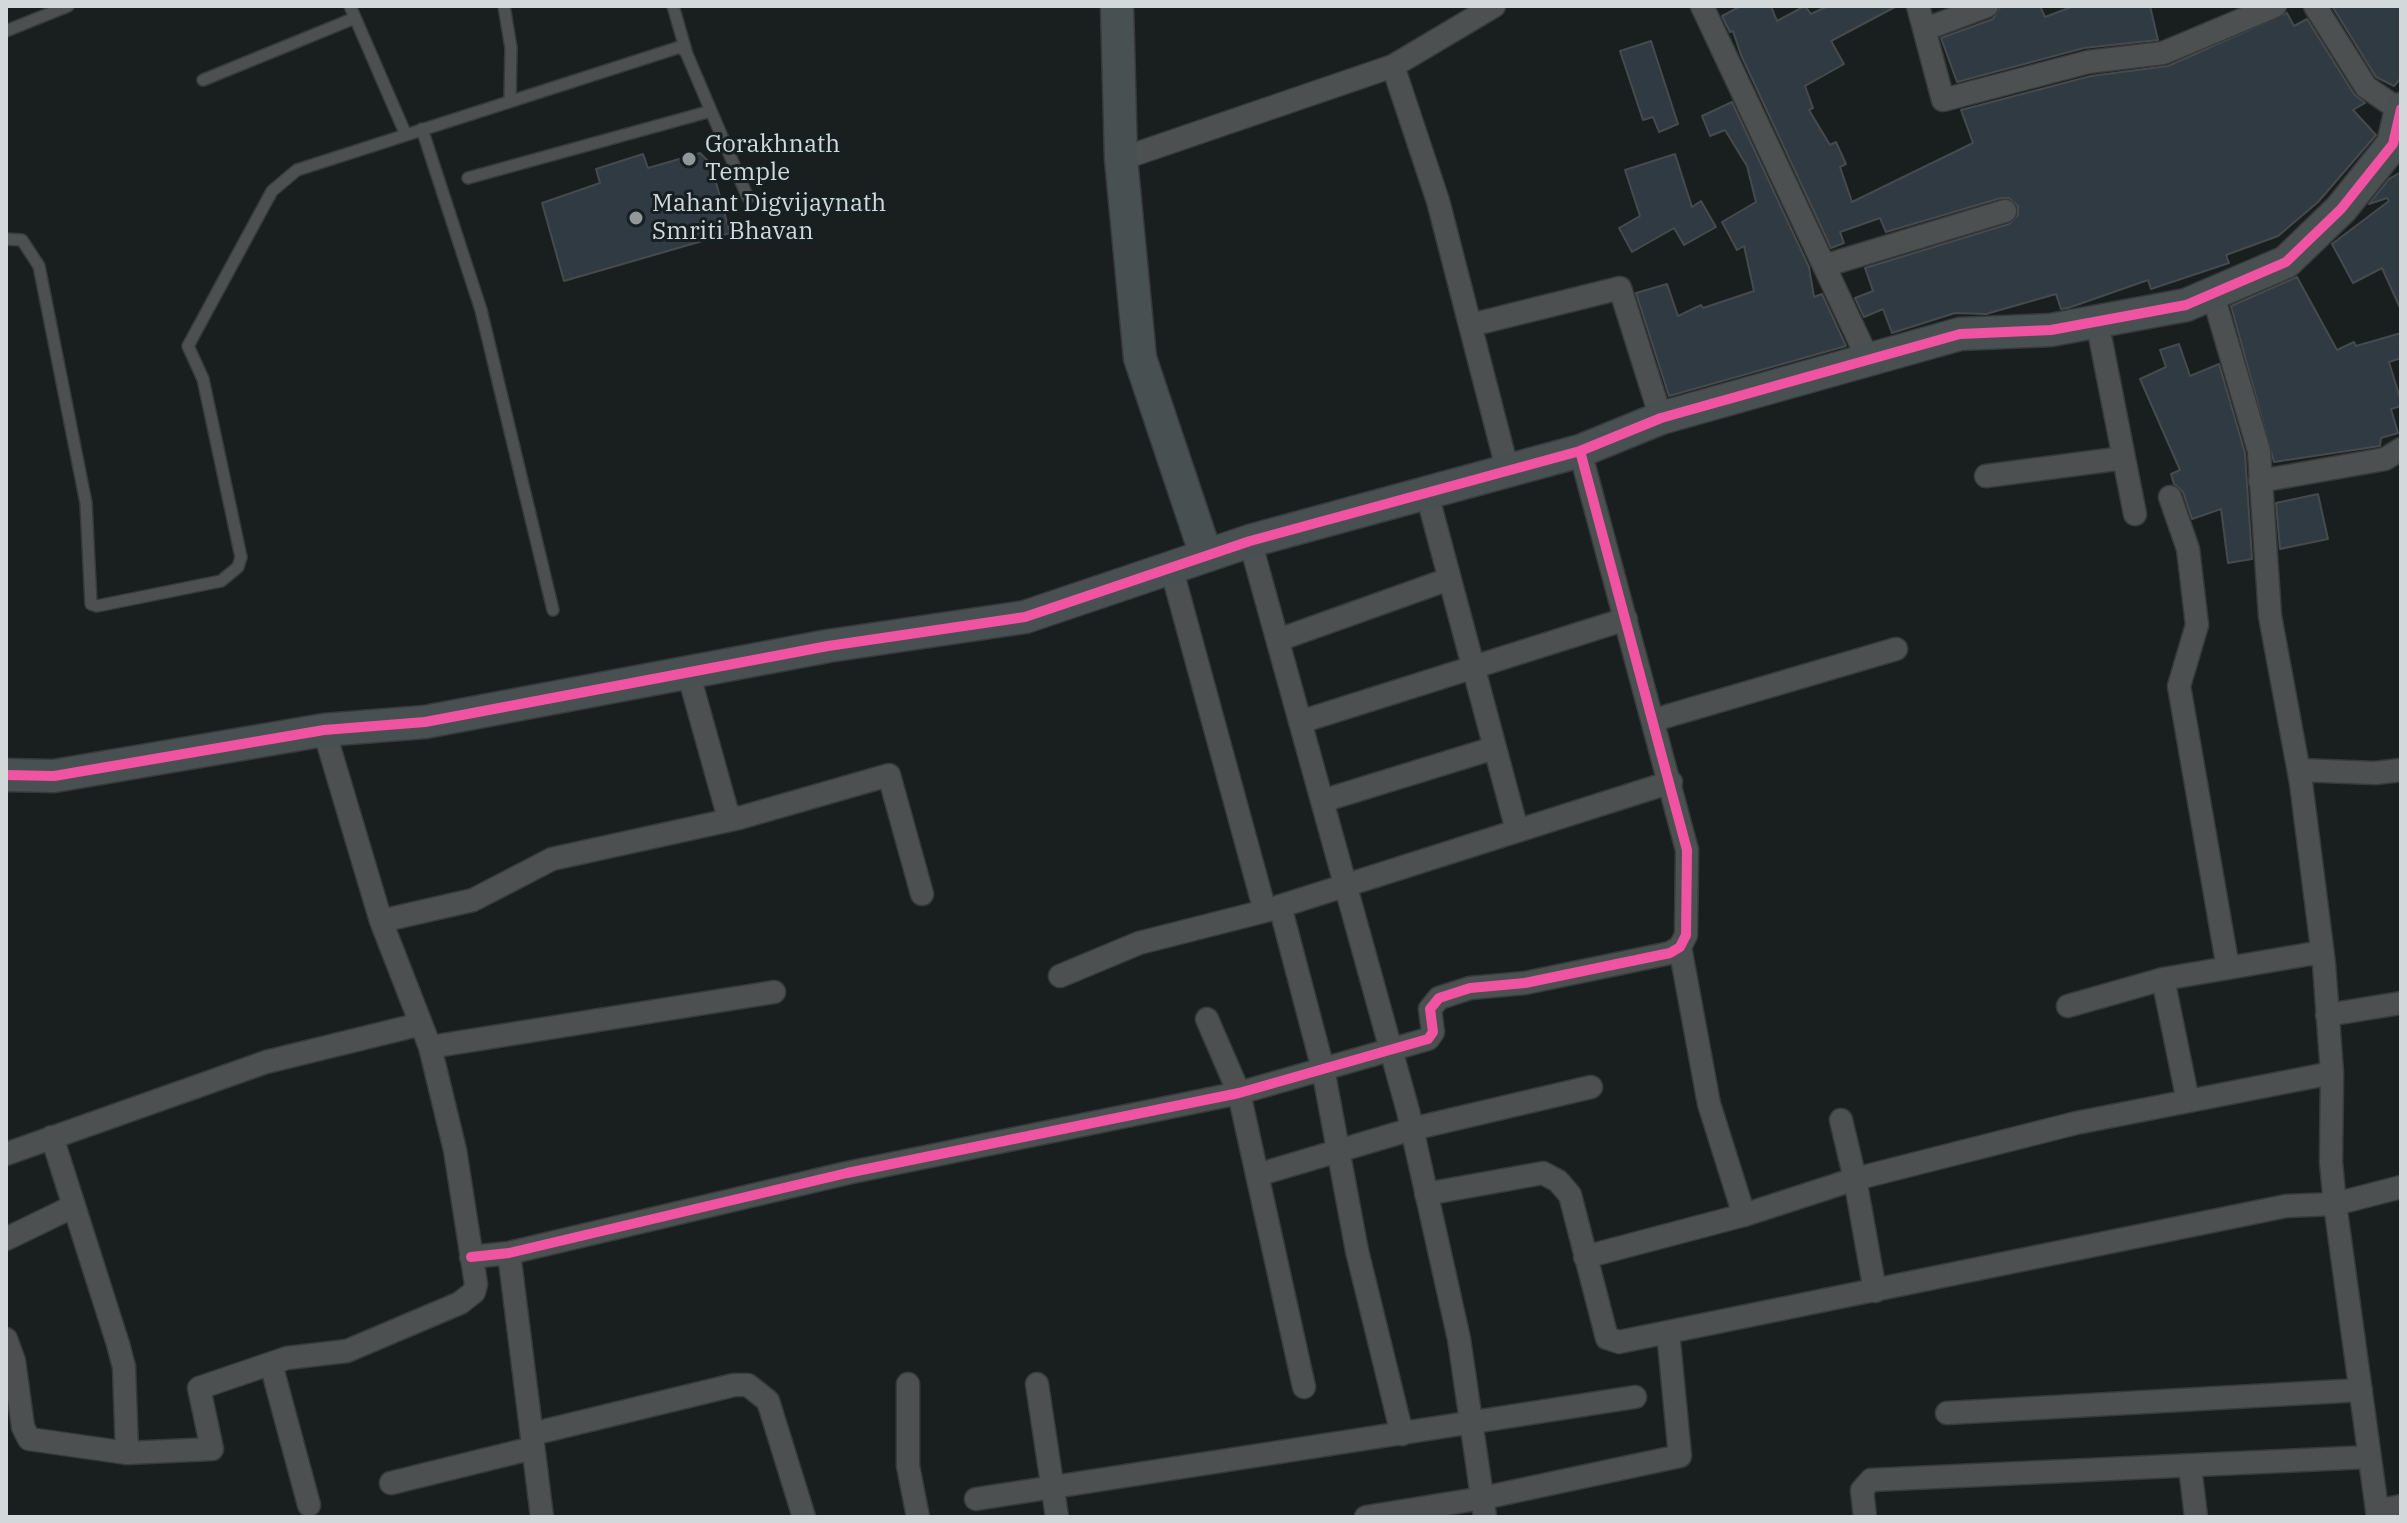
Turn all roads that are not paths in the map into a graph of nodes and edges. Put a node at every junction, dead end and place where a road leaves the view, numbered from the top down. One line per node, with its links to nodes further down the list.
1 (68, 6): 14 (lane)
2 (350, 6): 12 (lane)
3 (504, 6): 18 (lane)
4 (673, 6): 15 (lane)
5 (1117, 6): 23 (street)
6 (1494, 6): 16 (street)
7 (1918, 6): 13 (street)
8 (1987, 6): 13 (street)
9 (2275, 6): 13 (street)
10 (2315, 6): 20 (street)
11 (1709, 9): 28 (street)
12 (355, 18): 17 (lane); 22 (lane)
13 (1926, 29)
14 (6, 31)
15 (686, 52): 18 (lane); 19 (lane)
16 (1393, 66): 23 (street); 31 (street)
17 (203, 80)
18 (510, 101): 21 (lane)
19 (711, 111): 24 (lane); 25 (lane)
20 (2401, 111): 29 (street)
21 (422, 129): 22 (lane); 47 (lane)
22 (406, 135): 27 (lane)
23 (1121, 159): 44 (street)
24 (468, 178)
25 (748, 198)
26 (2005, 211): 28 (street)
27 (6, 239)
28 (1827, 265): 32 (street)
29 (2213, 295): 30 (street); 39 (street)
30 (2097, 321): 32 (street); 36 (street)
31 (1471, 325): 33 (street); 37 (street)
32 (1868, 359): 33 (street)
33 (1661, 418): 35 (street)
34 (2401, 449): 39 (street)
35 (1580, 451): 37 (street); 48 (street)
36 (2124, 458): 38 (street); 42 (street)
37 (1508, 472): 40 (street)
38 (1986, 476)
39 (2260, 481): 57 (street)
40 (1427, 494): 43 (street); 46 (street)
41 (2170, 497): 70 (street)
42 (2135, 514)
43 (1250, 541): 44 (street); 49 (street)
44 (1206, 555): 45 (street)
45 (1171, 567): 52 (street); 66 (street)
46 (1449, 579): 49 (street); 51 (street)
47 (553, 610)
48 (1626, 619): 51 (street); 53 (street)
49 (1278, 640): 54 (street)
50 (1896, 649): 53 (street)
51 (1472, 667): 54 (street); 56 (street)
52 (688, 672): 55 (street); 62 (street)
53 (1654, 720): 60 (street)
54 (1300, 722): 61 (street)
55 (324, 730): 59 (street); 67 (street)
56 (1494, 748): 61 (street); 63 (street)
57 (2299, 770): 58 (street); 69 (street)
58 (2401, 770)
59 (6, 775)
60 (1671, 782): 63 (street); 68 (street)
61 (1322, 801): 64 (street)
62 (739, 818): 65 (street); 67 (street)
63 (1517, 830): 64 (street)
64 (1346, 883): 66 (street); 80 (street)
65 (922, 894)
66 (1273, 908): 71 (street); 81 (street)
67 (381, 921): 78 (street)
68 (1680, 947): 80 (street); 97 (street)
69 (2322, 952): 70 (street); 76 (street)
70 (2228, 968): 72 (street)
71 (1060, 976)
72 (2163, 979): 75 (street); 85 (street)
73 (774, 992): 79 (street)
74 (2401, 1003): 76 (street)
75 (2068, 1006)
76 (2327, 1015): 82 (street)
77 (1207, 1019): 84 (street)
78 (421, 1024): 79 (street); 88 (street)
79 (430, 1047): 100 (street)
80 (1391, 1050): 81 (street); 87 (street)
81 (1323, 1069): 84 (street); 89 (street)
82 (2332, 1073): 85 (street); 95 (street)
83 (1591, 1087): 87 (street)
84 (1239, 1093): 91 (street); 99 (street)
85 (2188, 1101): 92 (street)
86 (1841, 1120): 92 (street)
87 (1412, 1129): 89 (street); 94 (street)
88 (52, 1137): 90 (street); 96 (street)
89 (1337, 1151): 91 (street); 114 (street)
90 (6, 1154)
91 (1257, 1175): 108 (street)
92 (1855, 1179): 97 (street); 102 (street)
93 (2401, 1187): 95 (street)
94 (1426, 1194): 101 (street); 112 (street)
95 (2335, 1204): 102 (street); 109 (street)
96 (74, 1206): 98 (street); 116 (street)
97 (1744, 1215): 101 (street)
98 (6, 1239)
99 (509, 1253): 100 (street); 115 (street)
100 (471, 1257): 105 (street)
101 (1585, 1257): 103 (street)
102 (1875, 1291): 103 (street)
103 (1668, 1332): 124 (street)
104 (6, 1339): 113 (street)
105 (271, 1364): 116 (street); 122 (street)
106 (908, 1384): 128 (street)
107 (1037, 1384): 120 (street)
108 (1304, 1387)
109 (2361, 1390): 111 (street); 117 (street)
110 (1635, 1397): 112 (street)
111 (1947, 1413)
112 (1472, 1422): 114 (street); 124 (street)
113 (15, 1427): 116 (street)
114 (1402, 1434): 120 (street)
115 (533, 1441): 119 (street); 126 (street); 127 (street)
116 (127, 1453)
117 (2369, 1457): 118 (street); 125 (street)
118 (2190, 1467): 131 (street); 132 (street)
119 (391, 1483)
120 (1054, 1486): 121 (street); 129 (street)
121 (976, 1499)
122 (309, 1505)
123 (2401, 1506): 125 (street)
124 (1484, 1507): 130 (street)
125 (2378, 1514)
126 (542, 1517)
127 (804, 1517)
128 (918, 1517)
129 (1057, 1517)
130 (1366, 1517)
131 (1865, 1517)
132 (2196, 1517)

